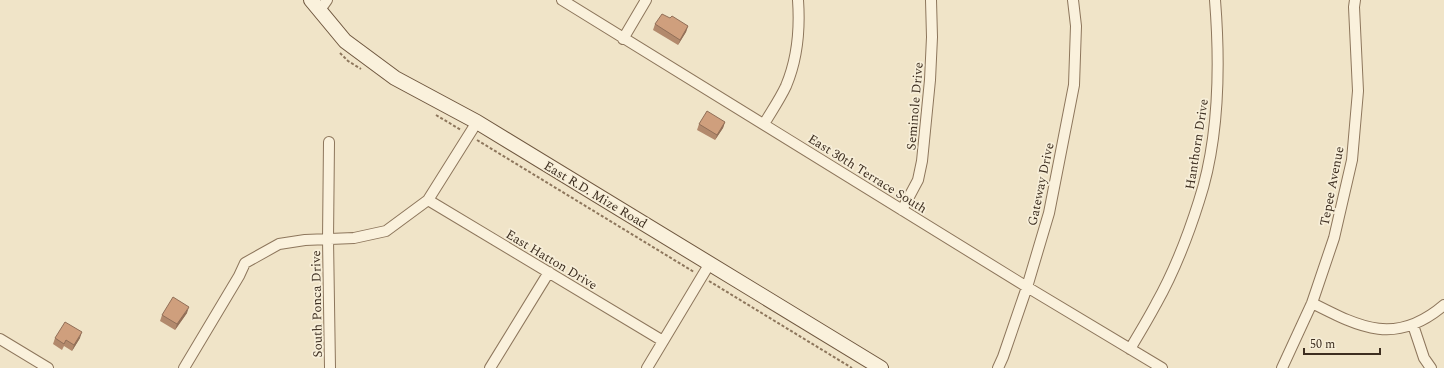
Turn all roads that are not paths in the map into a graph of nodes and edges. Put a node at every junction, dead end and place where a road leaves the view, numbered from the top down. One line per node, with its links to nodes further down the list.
1 (562, 0): 9 (street, East 30th Terrace South)
2 (646, 0): 9 (street)
3 (798, 0): 11 (street)
4 (931, 0): 14 (street, Seminole Drive)
5 (1073, 0): 18 (street, Gateway Drive)
6 (1215, 0): 24 (street, Hanthorn Drive)
7 (1355, 0): 19 (street, Tepee Avenue)
8 (319, 3): 10 (main road, East R.D. Mize Road)
9 (623, 39): 11 (street, East 30th Terrace South)
10 (477, 122): 13 (street); 16 (main road, East R.D. Mize Road)
11 (764, 124): 14 (street, East 30th Terrace South)
12 (329, 142): 15 (street, South Ponca Drive)
13 (428, 200): 15 (street); 17 (street, East Hatton Drive)
14 (902, 210): 18 (street, East 30th Terrace South)
15 (328, 239): 27 (street); 28 (street, South Ponca Drive)
16 (710, 263): 23 (street); 31 (main road, East R.D. Mize Road)
17 (549, 272): 23 (street, East Hatton Drive); 29 (street)
18 (1027, 287): 24 (street, East 30th Terrace South); 32 (street, Gateway Drive)
19 (1312, 302): 21 (street); 34 (street, Tepee Avenue)
20 (1444, 305): 21 (street)
21 (1413, 325): 35 (street)
22 (0, 339): 25 (street)
23 (663, 341): 30 (street)
24 (1130, 349): 33 (street, East 30th Terrace South)
25 (32, 364): 26 (street)
26 (48, 368)
27 (184, 368)
28 (330, 368)
29 (490, 368)
30 (647, 368)
31 (881, 368)
32 (998, 368)
33 (1162, 368)
34 (1282, 368)
35 (1431, 368)

